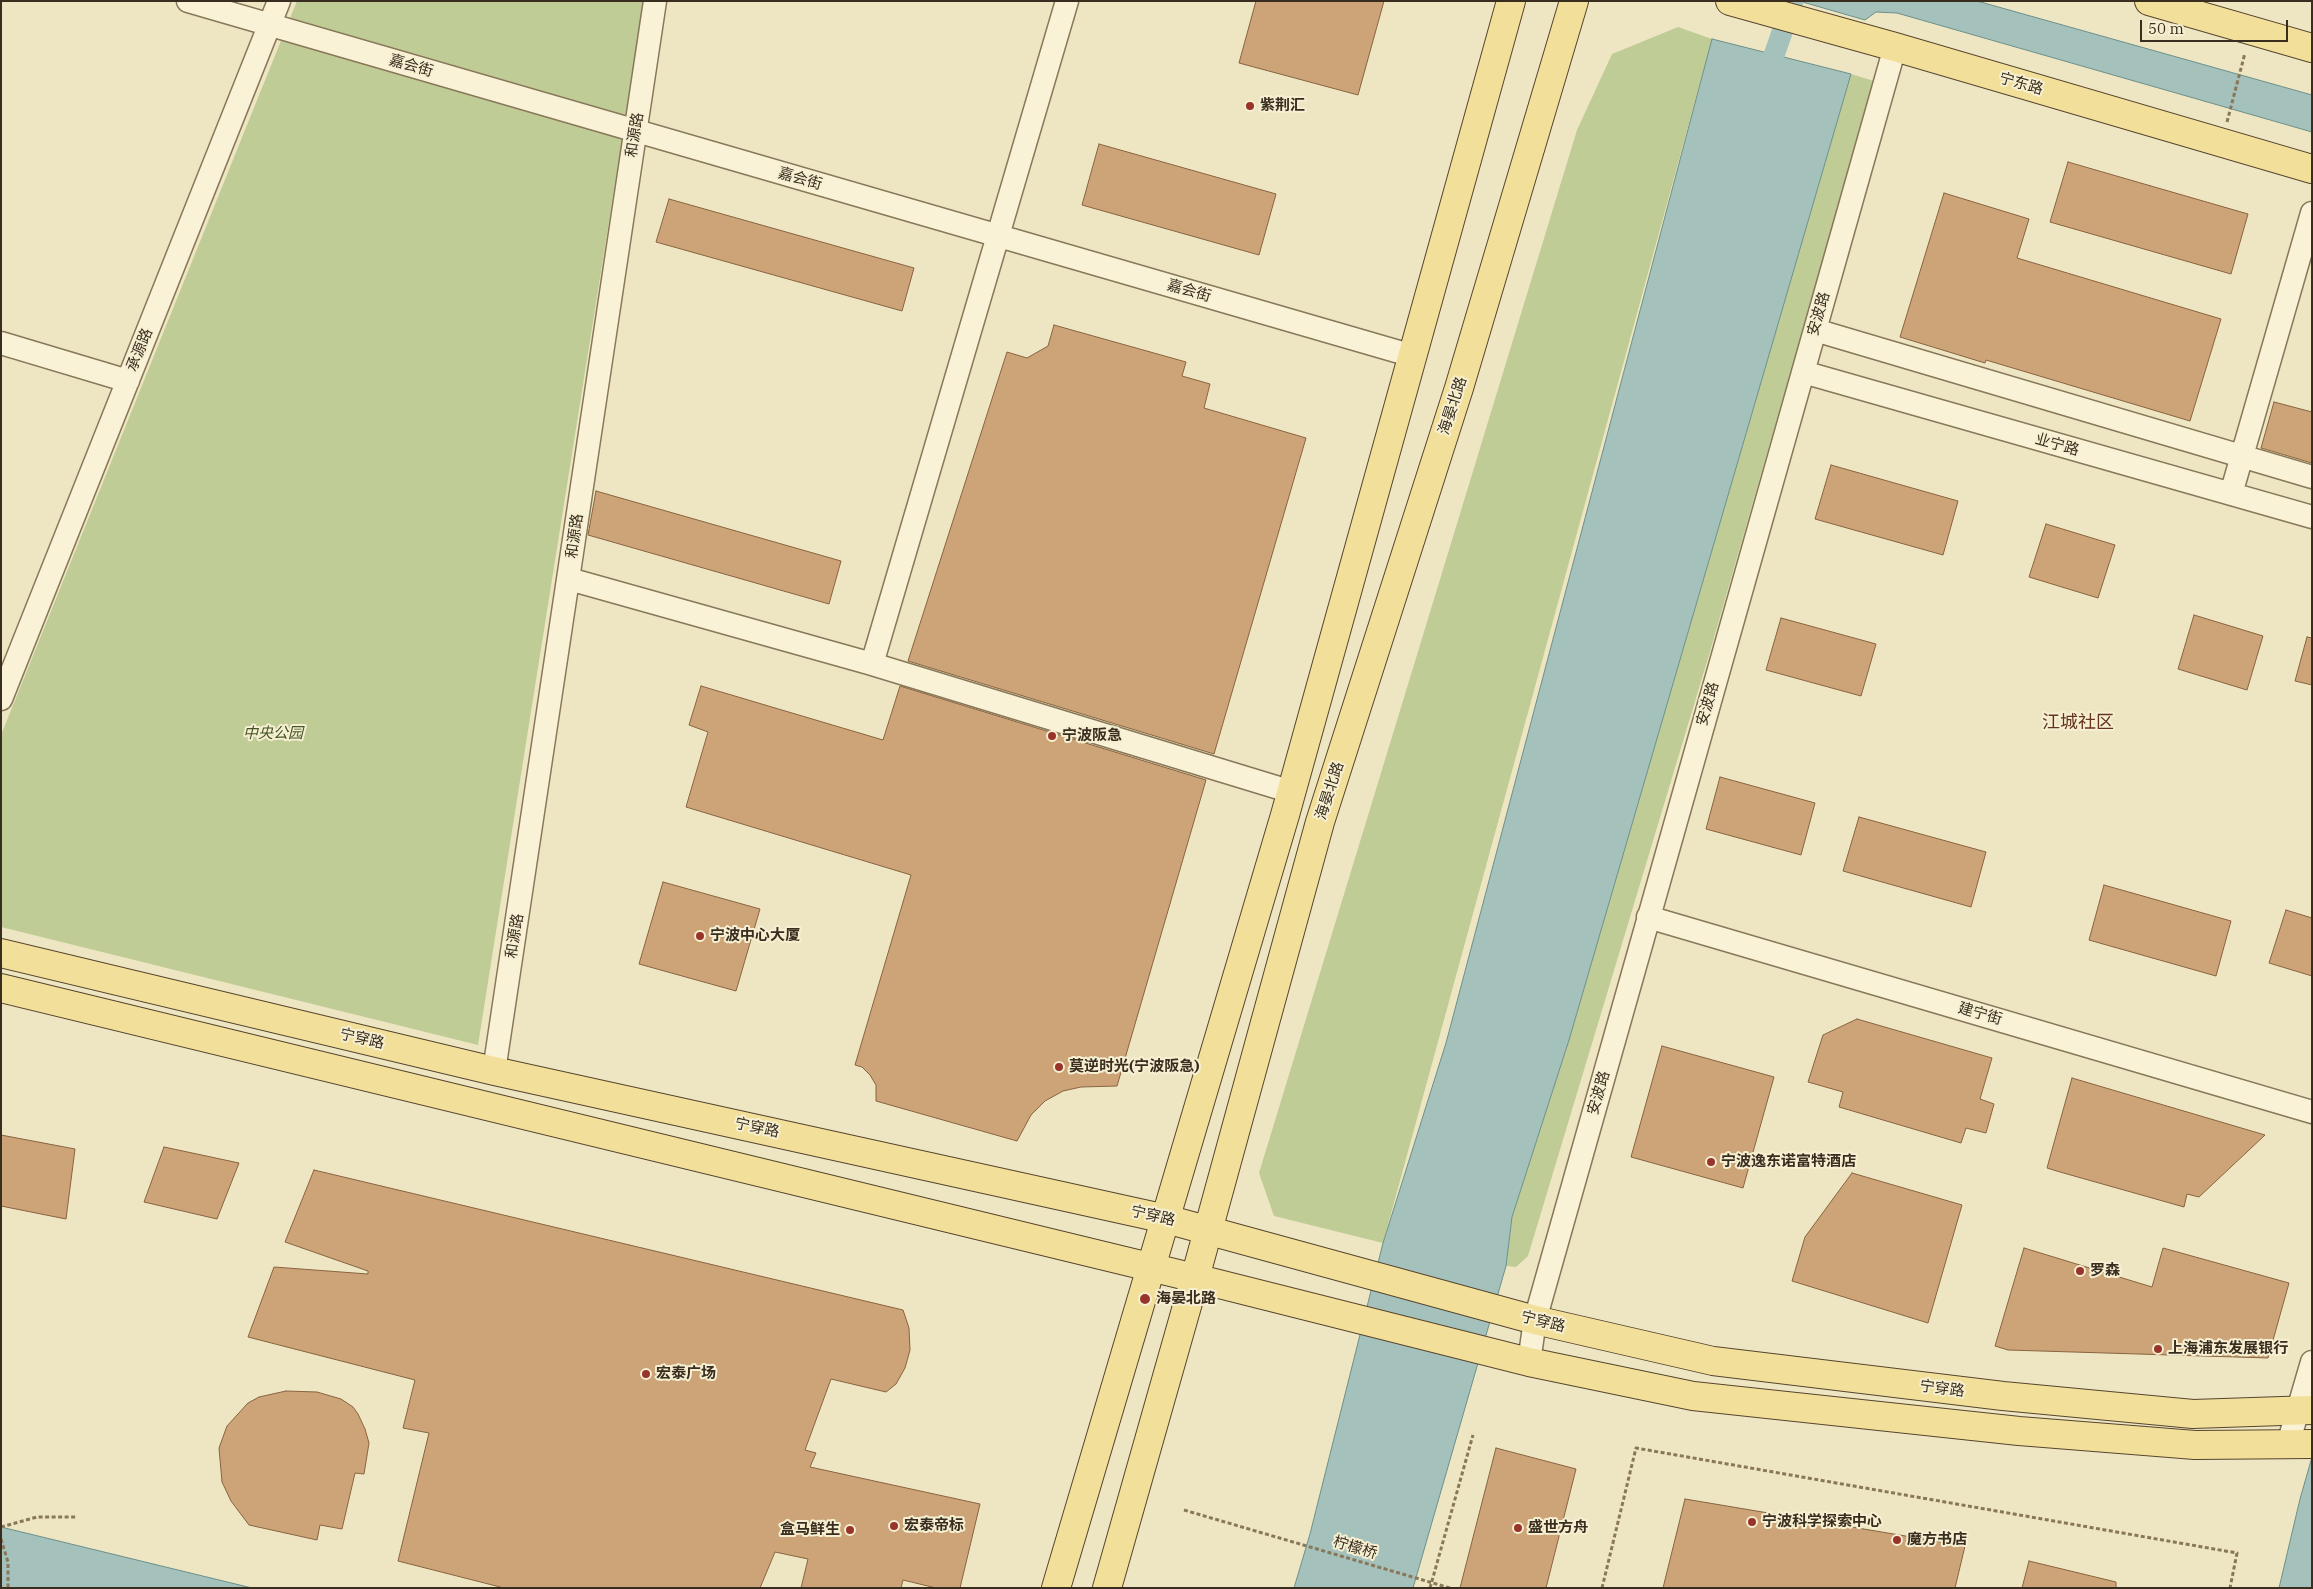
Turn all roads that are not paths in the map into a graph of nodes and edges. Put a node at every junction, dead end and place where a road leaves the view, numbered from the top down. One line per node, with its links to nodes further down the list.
1 (188, 1): 9 (street, 嘉会街)
2 (279, 1): 9 (street, 承源路)
3 (655, 1): 12 (street, 和源路)
4 (1067, 1): 15 (street)
5 (1511, 1): 18 (main road)
6 (1574, 1): 35 (main road, 海晏北路)
7 (2149, 1): 11 (main road)
8 (1738, 3): 10 (main road, 宁东路)
9 (270, 25): 12 (street, 嘉会街); 20 (street, 承源路)
10 (1895, 46): 13 (main road, 宁东路); 16 (street, 安波路)
11 (2312, 48)
12 (635, 131): 15 (street, 嘉会街); 25 (street, 和源路)
13 (2312, 169)
14 (2312, 213): 21 (street)
15 (998, 236): 18 (street, 嘉会街); 26 (street)
16 (1815, 330): 19 (street, 安波路); 21 (street)
17 (1, 343): 20 (street)
18 (1413, 356): 28 (main road)
19 (1803, 372): 23 (street, 业宁路); 29 (street, 安波路)
20 (128, 381): 27 (street, 承源路)
21 (2242, 457): 22 (street); 23 (street)
22 (2312, 477)
23 (2231, 494): 24 (street, 业宁路)
24 (2312, 518)
25 (569, 578): 26 (street); 32 (street, 和源路)
26 (872, 664): 28 (street)
27 (1, 699)
28 (1292, 792): 34 (main road)
29 (1648, 917): 33 (street, 建宁街); 38 (street, 安波路)
30 (1, 953): 32 (main road, 宁穿路)
31 (1, 988): 36 (main road)
32 (494, 1070): 34 (main road, 宁穿路)
33 (2312, 1112)
34 (1166, 1219): 35 (main road, 宁穿路); 36 (main road)
35 (1208, 1229): 37 (main road, 海晏北路); 38 (main road, 宁穿路)
36 (1151, 1267): 37 (main road); 43 (main road)
37 (1195, 1278): 39 (main road); 44 (main road, 海晏北路)
38 (1535, 1320): 39 (street, 安波路); 41 (main road, 宁穿路)
39 (1529, 1362): 42 (main road)
40 (2312, 1362): 41 (street)
41 (2305, 1410): 42 (street)
42 (2300, 1444)
43 (1056, 1588)
44 (1108, 1588)

